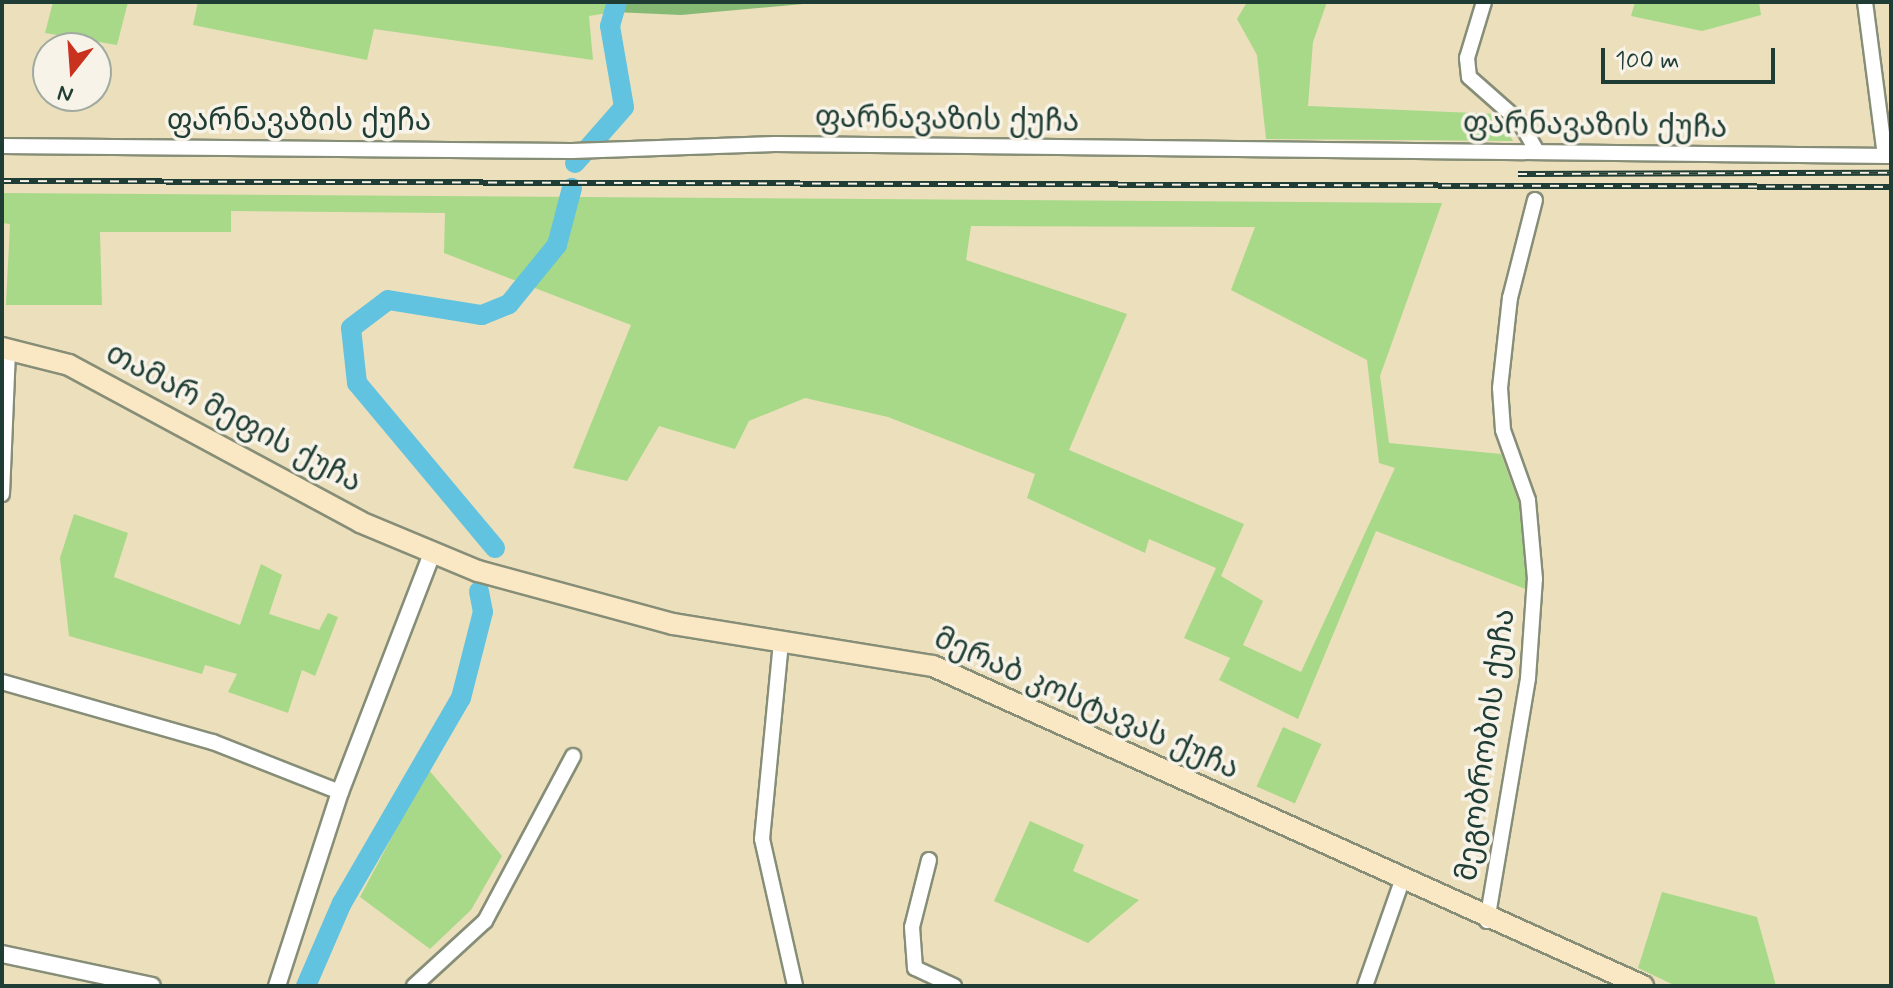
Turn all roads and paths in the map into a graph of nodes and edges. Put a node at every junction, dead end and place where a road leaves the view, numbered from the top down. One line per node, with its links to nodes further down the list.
1 (1484, 2): 4 (street)
2 (1865, 2): 5 (street)
3 (2, 146): 4 (street, ფარნავაზის ქუჩა)
4 (1537, 152): 5 (street, ფარნავაზის ქუჩა)
5 (1888, 156)
6 (1535, 200): 16 (street, მეგობრობის ქუჩა)
7 (5, 348): 8 (street); 9 (main road, თამარ მეფის ქუჩა)
8 (2, 494)
9 (432, 554): 10 (main road, მერაბ კოსტავას ქუჩა); 13 (street)
10 (781, 642): 15 (main road, მერაბ კოსტავას ქუჩა); 21 (street)
11 (2, 682): 13 (street)
12 (573, 756): 20 (street)
13 (340, 792): 19 (street)
14 (929, 860): 22 (street)
15 (1402, 881): 16 (main road, მერაბ კოსტავას ქუჩა); 23 (street)
16 (1487, 921): 24 (main road, მერაბ კოსტავას ქუჩა)
17 (2, 954): 18 (street)
18 (152, 986)
19 (277, 986)
20 (414, 986)
21 (795, 986)
22 (954, 986)
23 (1365, 986)
24 (1643, 986)

